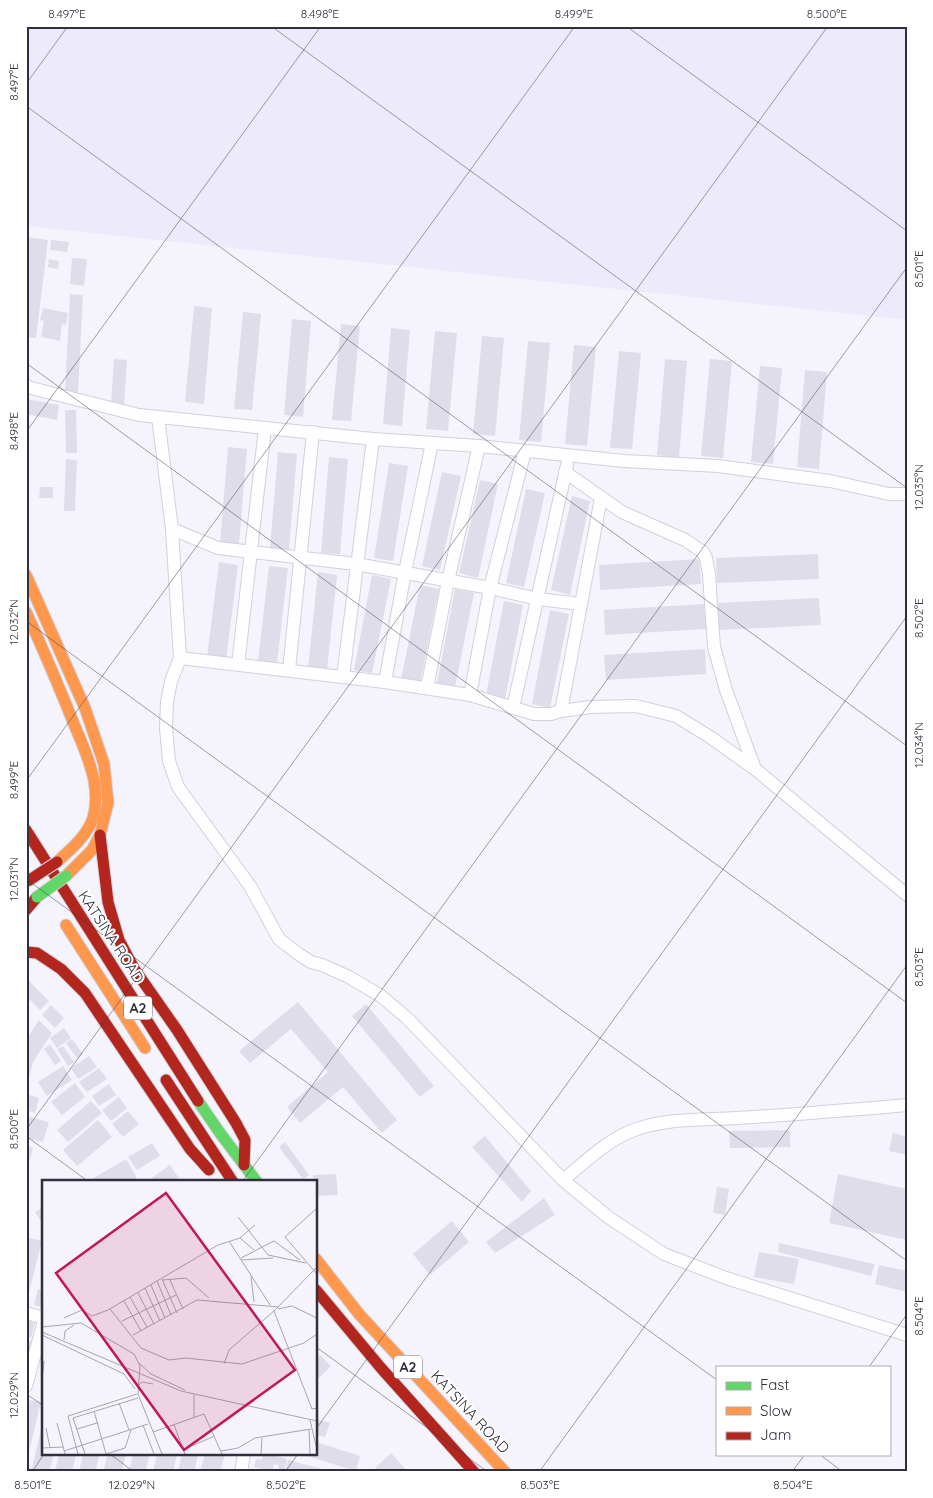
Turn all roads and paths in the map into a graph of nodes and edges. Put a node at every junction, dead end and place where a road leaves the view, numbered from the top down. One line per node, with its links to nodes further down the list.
1 (26, 385): 2 (street)
2 (158, 417): 3 (street); 13 (street)
3 (265, 428): 4 (street); 14 (street)
4 (313, 432): 5 (street); 15 (street)
5 (373, 439): 6 (street); 16 (street)
6 (432, 443): 7 (street); 17 (street)
7 (479, 446): 8 (street); 19 (street)
8 (525, 451): 9 (street); 20 (street)
9 (569, 456): 10 (street); 11 (street)
10 (565, 472): 12 (street); 21 (street)
11 (907, 494)
12 (601, 498): 22 (street); 33 (street)
13 (172, 529): 14 (street); 24 (street)
14 (251, 551): 15 (street); 25 (street)
15 (300, 556): 16 (street); 26 (street)
16 (356, 564): 17 (street); 27 (street)
17 (405, 572): 19 (street); 28 (street)
18 (26, 575): 35 (main road)
19 (448, 581): 20 (street); 29 (street)
20 (490, 588): 21 (street); 30 (street)
21 (538, 599): 22 (street); 31 (street)
22 (581, 604): 32 (street)
23 (26, 612): 36 (main road, bridge)
24 (180, 658): 25 (street); 47 (street)
25 (238, 665): 26 (street)
26 (289, 670): 27 (street)
27 (343, 677): 28 (street)
28 (385, 682): 29 (street)
29 (427, 688): 30 (street)
30 (470, 695): 31 (street)
31 (513, 708): 32 (street)
32 (562, 711): 33 (street)
33 (755, 769): 37 (street)
34 (26, 830): 43 (main road, KATSINA ROAD / A2)
35 (100, 835): 39 (main road, bridge); 43 (main road)
36 (28, 878): 38 (main road)
37 (907, 895)
38 (50, 900)
39 (26, 910)
40 (60, 915): 45 (main road, KATSINA ROAD / A2)
41 (26, 952): 44 (main road)
42 (907, 1104): 47 (street)
43 (244, 1164): 46 (main road, KATSINA ROAD / A2)
44 (226, 1180)
45 (232, 1180)
46 (256, 1180)
47 (562, 1180): 53 (street)
48 (318, 1262): 58 (main road, KATSINA ROAD / A2)
49 (318, 1292): 57 (main road, A2)
50 (26, 1313): 51 (street)
51 (42, 1318)
52 (42, 1326): 54 (street)
53 (907, 1335)
54 (26, 1386)
55 (244, 1456): 56 (street)
56 (241, 1472)
57 (474, 1472)
58 (505, 1472)

